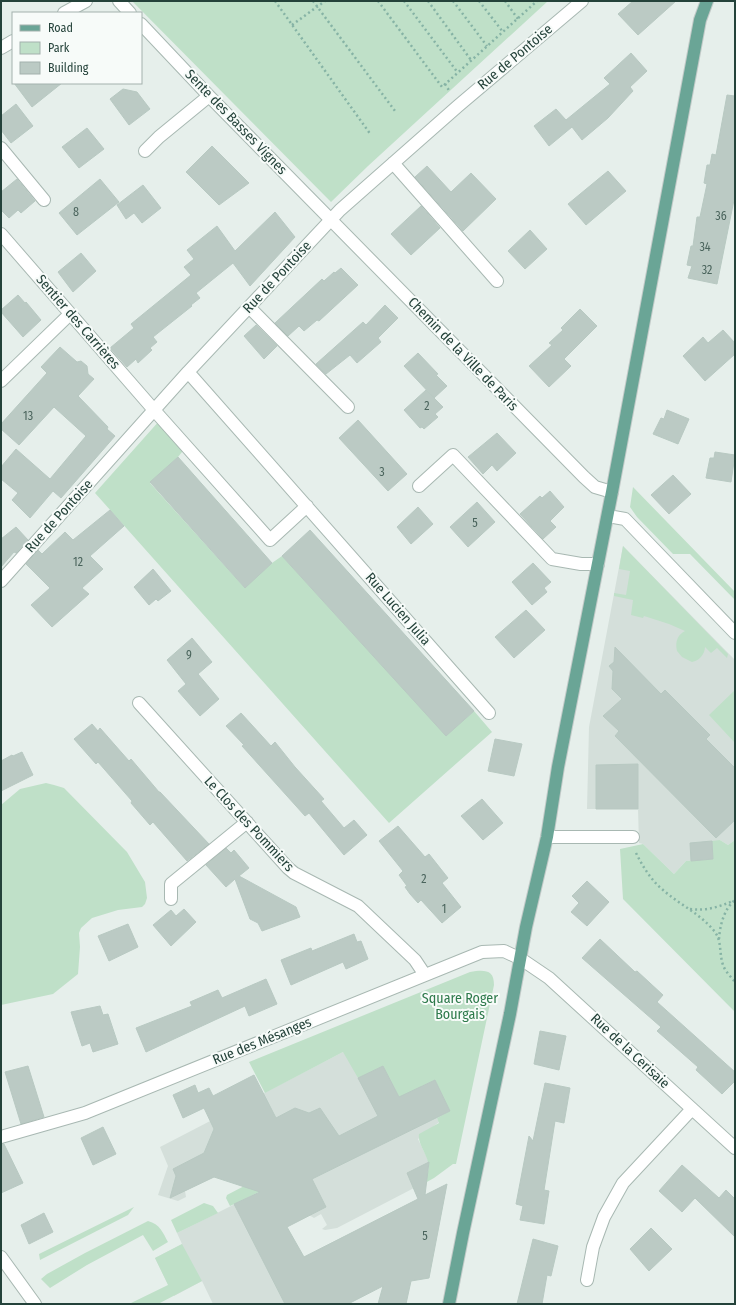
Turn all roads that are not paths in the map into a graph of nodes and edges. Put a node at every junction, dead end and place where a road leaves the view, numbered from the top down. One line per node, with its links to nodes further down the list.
1 (86, 1): 6 (street)
2 (119, 1): 7 (street)
3 (582, 1): 15 (street, Rue de Pontoise)
4 (696, 1): 8 (main road)
5 (707, 1): 8 (main road)
6 (66, 12)
7 (129, 12)
8 (700, 20): 27 (main road)
9 (142, 25): 12 (street, Sente des Basses Vignes)
10 (12, 42): 11 (street)
11 (1, 48)
12 (209, 96): 14 (street); 17 (street, Sente des Basses Vignes)
13 (1, 148): 16 (street)
14 (145, 151)
15 (393, 163): 17 (street, Rue de Pontoise); 19 (street)
16 (44, 200)
17 (331, 219): 20 (street, Rue de Pontoise); 27 (street, Chemin de la Ville de Paris)
18 (1, 234): 21 (street, Sentier des Carrières)
19 (497, 282)
20 (249, 308): 22 (street, Rue de Pontoise); 24 (street)
21 (70, 314): 23 (street); 25 (street, Sentier des Carrières)
22 (188, 372): 25 (street, Rue de Pontoise); 28 (street, Rue Lucien Julia)
23 (1, 381)
24 (348, 407)
25 (154, 410): 28 (street); 31 (street, Rue de Pontoise)
26 (419, 486): 30 (street)
27 (612, 492): 29 (main road)
28 (306, 506): 34 (street, Rue Lucien Julia)
29 (608, 516): 30 (main road); 32 (street)
30 (598, 564): 36 (main road)
31 (1, 581)
32 (735, 633)
33 (139, 703): 35 (street, Le Clos des Pommiers)
34 (490, 713)
35 (247, 822): 38 (street); 40 (street, Le Clos des Pommiers)
36 (547, 837): 37 (street); 39 (main road)
37 (633, 837)
38 (171, 899)
39 (521, 959): 40 (street, Rue des Mésanges); 41 (street, Rue de la Cerisaie); 47 (main road)
40 (425, 975): 42 (street, Rue des Mésanges)
41 (692, 1108): 43 (street, Rue de la Cerisaie); 45 (street)
42 (1, 1137)
43 (735, 1148)
44 (1, 1257): 46 (street)
45 (587, 1280)
46 (35, 1304)
47 (449, 1304)

